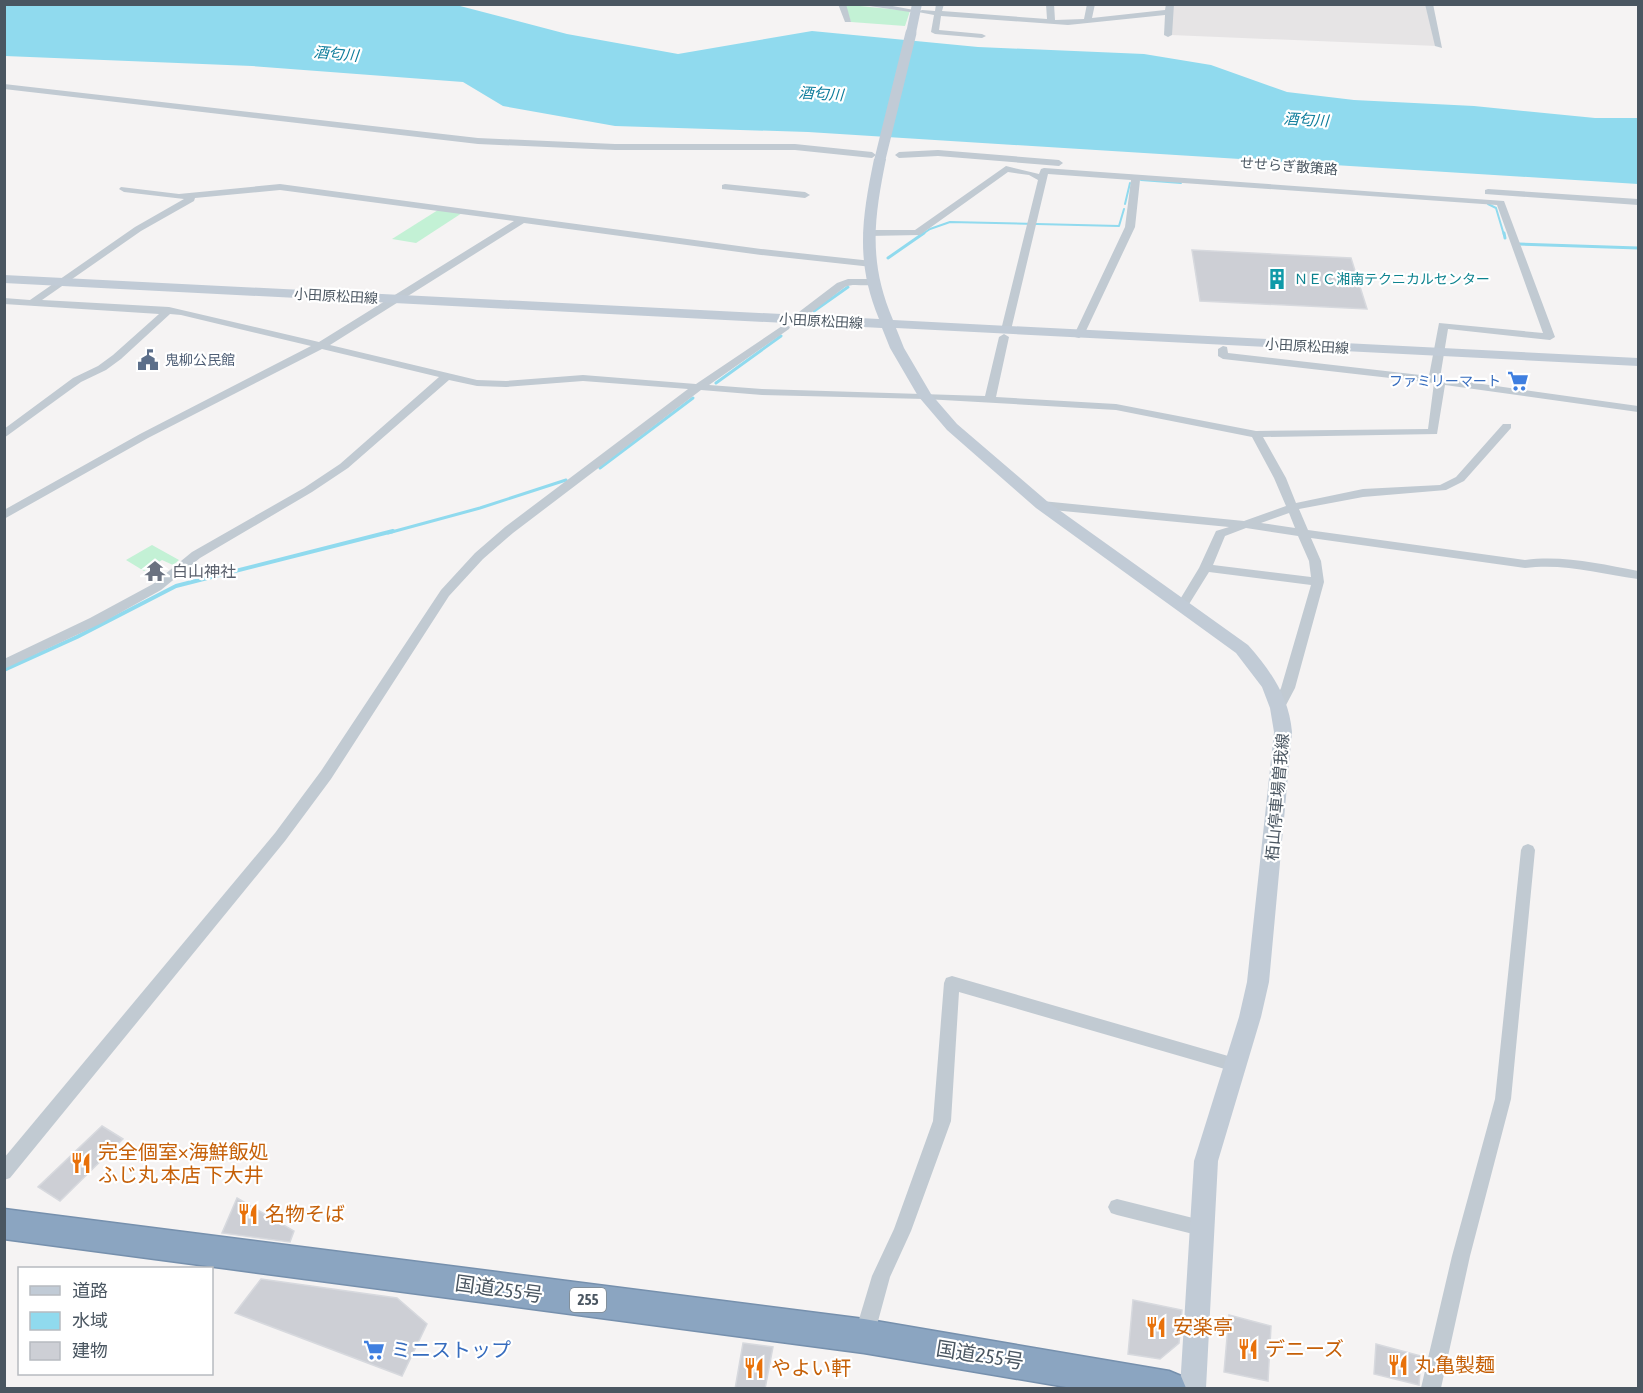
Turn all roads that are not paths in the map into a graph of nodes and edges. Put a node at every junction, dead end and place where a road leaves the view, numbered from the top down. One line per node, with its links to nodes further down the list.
1 (842, 4): 9 (street)
2 (860, 4): 6 (street)
3 (1050, 4): 10 (street)
4 (1091, 4): 11 (street)
5 (1429, 4): 14 (street)
6 (910, 8): 8 (street); 17 (main road, 栢山停車場曽我線, bridge)
7 (1169, 8): 11 (street); 12 (street)
8 (939, 9): 10 (street); 13 (street)
9 (848, 20)
10 (1051, 22): 11 (street)
11 (1088, 22)
12 (1168, 35)
13 (982, 36)
14 (1439, 46)
15 (4, 86): 17 (street)
16 (898, 155): 18 (street, せせらぎ散策路)
17 (876, 157): 26 (main road, 栢山停車場曽我線)
18 (1043, 171): 19 (street); 24 (street, せせらぎ散策路); 26 (street); 37 (street)
19 (1136, 177): 38 (street); 41 (street)
20 (725, 187): 22 (street)
21 (124, 189): 23 (street)
22 (805, 195)
23 (195, 196): 25 (street); 29 (street)
24 (1638, 202)
25 (524, 219): 27 (street); 33 (street)
26 (868, 233): 27 (main road, 栢山停車場曽我線)
27 (873, 272): 35 (street); 36 (main road, 栢山停車場曽我線)
28 (4, 279): 29 (main road, 小田原松田線)
29 (56, 285): 30 (main road, 小田原松田線); 32 (street); 33 (main road, 小田原松田線)
30 (4, 286)
31 (4, 301): 32 (street)
32 (33, 302): 34 (street)
33 (392, 303): 35 (main road, 小田原松田線); 39 (street)
34 (169, 310): 39 (street); 52 (street)
35 (790, 323): 36 (main road, 小田原松田線); 46 (street)
36 (890, 328): 37 (main road, 小田原松田線); 47 (main road, 栢山停車場曽我線)
37 (1005, 334): 38 (main road, 小田原松田線); 40 (main road, 小田原松田線); 48 (street)
38 (1079, 335): 41 (main road, 小田原松田線)
39 (323, 344): 44 (street); 55 (street)
40 (1223, 349): 41 (main road, 小田原松田線); 45 (street)
41 (1438, 356): 42 (main road, 小田原松田線); 43 (main road, 小田原松田線); 45 (street)
42 (1638, 363)
43 (1638, 370)
44 (447, 376): 46 (street); 62 (street)
45 (1437, 381): 49 (street); 51 (street)
46 (697, 388): 47 (street); 66 (street)
47 (925, 396): 48 (street); 53 (main road, 栢山停車場曽我線)
48 (990, 399): 51 (street)
49 (1638, 409)
50 (1507, 426): 54 (street)
51 (1256, 434): 54 (street)
52 (4, 435)
53 (1042, 505): 56 (street); 61 (main road, 栢山停車場曽我線)
54 (1293, 507): 56 (street); 57 (street)
55 (4, 515)
56 (1241, 525): 57 (street); 58 (street)
57 (1304, 534): 59 (street); 60 (street)
58 (1205, 568): 60 (street); 61 (street)
59 (1638, 575)
60 (1318, 582): 63 (street)
61 (1182, 606): 63 (main road, 栢山停車場曽我線)
62 (4, 665)
63 (1280, 704): 65 (main road, 栢山停車場曽我線)
64 (1528, 850): 73 (street)
65 (1235, 1065): 69 (main road, 栢山停車場曽我線); 70 (street)
66 (4, 1172)
67 (1117, 1207): 69 (street)
68 (4, 1224): 70 (highway, 国道255号 / 255)
69 (1201, 1227): 72 (main road, 栢山停車場曽我線)
70 (864, 1336): 71 (highway, 国道255号 / 255)
71 (1169, 1389)
72 (1193, 1389)
73 (1431, 1389)

